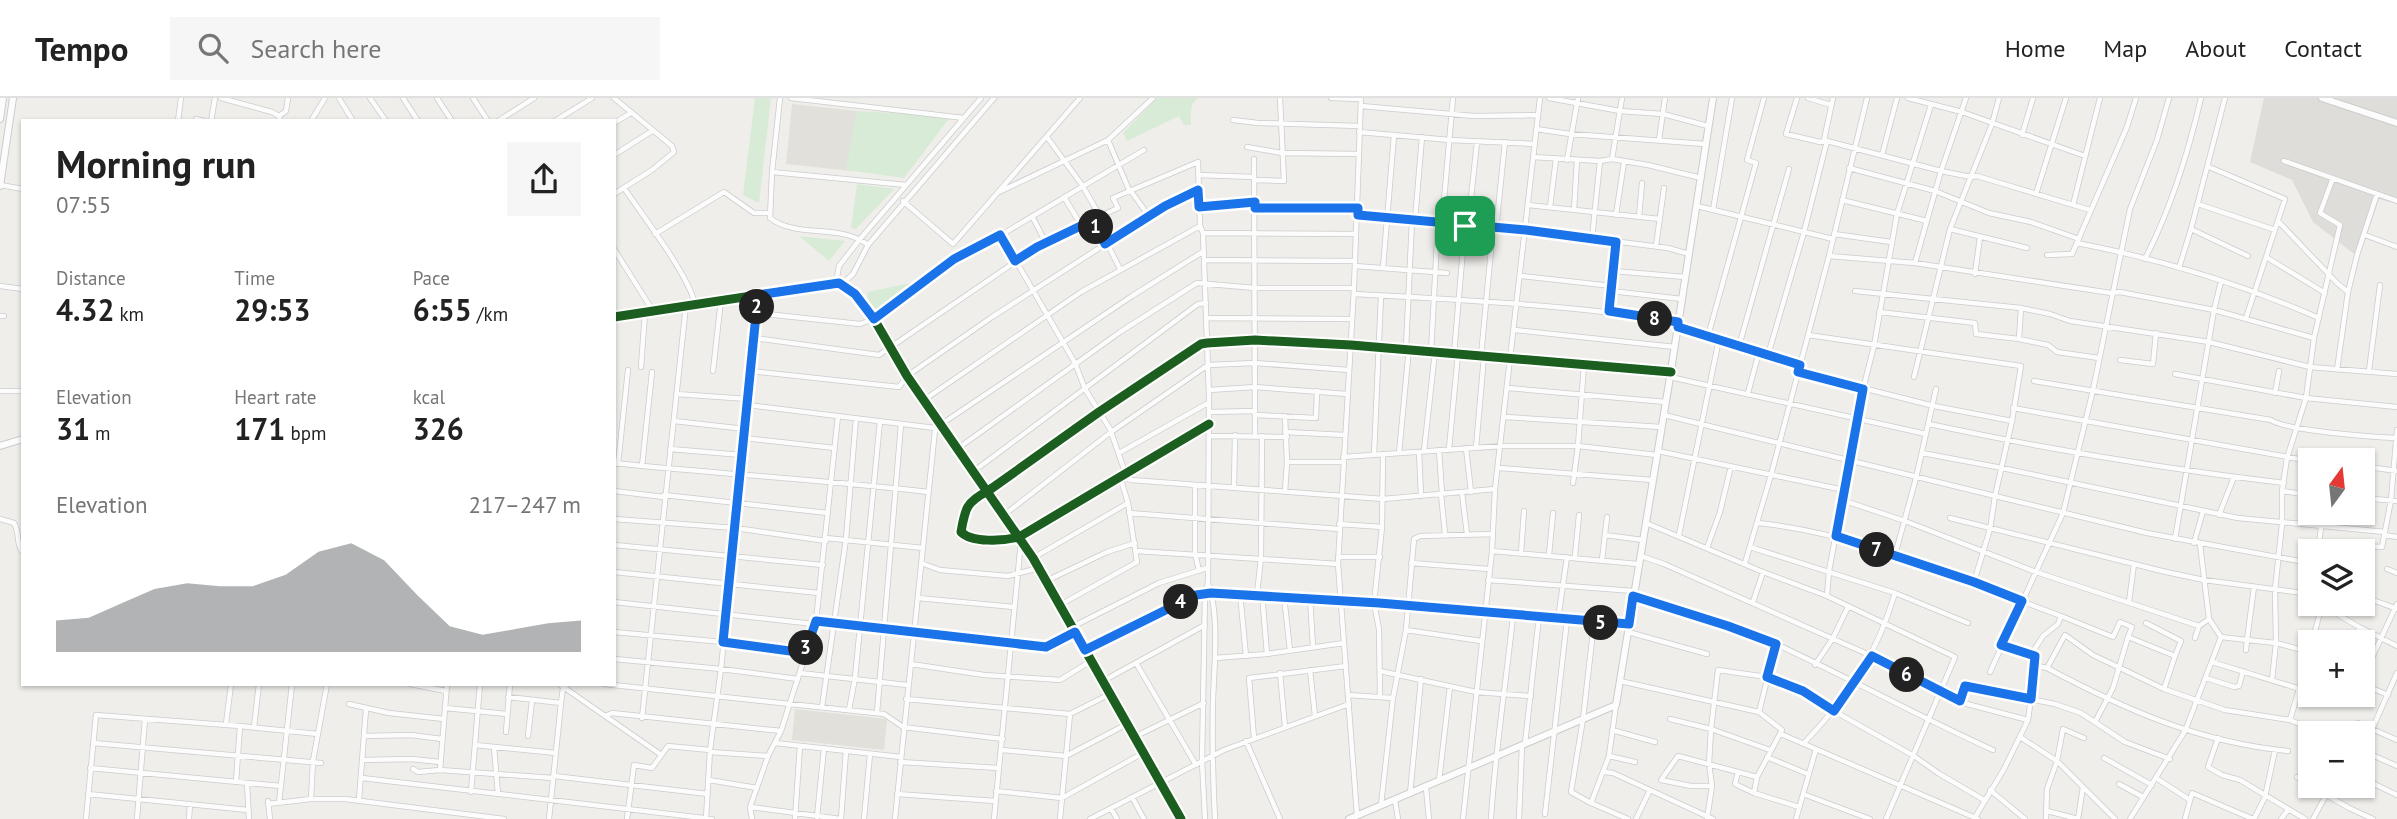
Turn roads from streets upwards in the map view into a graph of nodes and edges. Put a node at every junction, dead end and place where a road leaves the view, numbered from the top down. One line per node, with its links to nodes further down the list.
1 (3, 98): 61 (street)
2 (13, 98): 130 (street)
3 (181, 98): 62 (street)
4 (215, 98): 63 (street)
5 (221, 98): 59 (street)
6 (288, 98): 59 (street)
7 (325, 98): 64 (street)
8 (338, 98): 65 (street)
9 (370, 98): 66 (street)
10 (403, 98): 67 (street)
11 (437, 98): 68 (street)
12 (534, 98): 70 (street)
13 (592, 98): 71 (street)
14 (614, 98): 55 (street)
15 (780, 98): 120 (street)
16 (791, 98): 48 (street)
17 (981, 98): 60 (street)
18 (994, 98): 143 (street)
19 (1080, 98): 84 (street)
20 (1153, 98): 88 (street)
21 (1280, 98): 75 (street)
22 (1331, 98): 49 (street)
23 (1453, 98): 57 (street)
24 (1540, 98): 58 (street)
25 (1549, 98): 50 (street)
26 (1622, 98): 53 (street)
27 (1665, 98): 56 (street)
28 (1712, 98): 77 (street)
29 (1732, 98): 155 (street)
30 (1764, 98): 167 (street)
31 (1797, 98): 90 (street)
32 (1808, 98): 52 (street)
33 (1833, 98): 52 (street)
34 (1867, 98): 97 (street)
35 (1897, 98): 102 (street)
36 (1908, 98): 51 (street)
37 (1966, 98): 54 (street)
38 (1999, 98): 76 (street)
39 (2034, 98): 83 (street)
40 (2066, 98): 95 (street)
41 (2100, 98): 103 (street)
42 (2136, 98): 156 (street)
43 (2169, 98): 205 (street)
44 (2201, 98): 211 (street)
45 (2225, 98): 116 (street)
46 (2322, 98): 74 (street)
47 (477, 99): 69 (street)
48 (835, 100): 60 (street)
49 (1361, 101): 57 (street); 78 (street)
50 (1577, 101): 53 (street); 81 (street)
51 (1931, 105): 54 (street); 115 (street)
52 (1830, 106): 90 (street)
53 (1620, 111): 56 (street); 85 (street)
54 (1962, 112): 76 (street); 119 (street)
55 (631, 113): 73 (street); 80 (street)
56 (1663, 114): 77 (street); 87 (street)
57 (1452, 115): 58 (street); 89 (street)
58 (1538, 116): 79 (street)
59 (279, 118)
60 (965, 118): 128 (street)
61 (0, 119)
62 (178, 119)
63 (211, 119)
64 (312, 119)
65 (352, 119)
66 (385, 119)
67 (417, 119)
68 (451, 119)
69 (487, 119)
70 (501, 119)
71 (558, 119)
72 (1233, 120): 75 (street)
73 (616, 122)
74 (2397, 123)
75 (1280, 124): 78 (street); 99 (street)
76 (1992, 124): 83 (street); 122 (street)
77 (1708, 126): 94 (street)
78 (1360, 129): 82 (street); 101 (street)
79 (1536, 129): 81 (street); 93 (street)
80 (652, 131): 100 (street); 131 (street)
81 (1570, 134): 85 (street); 109 (street)
82 (1394, 135): 86 (street); 165 (street)
83 (2022, 135): 95 (street)
84 (1047, 137): 108 (street); 138 (street)
85 (1614, 137): 87 (street); 107 (street)
86 (1422, 138): 89 (street); 170 (street)
87 (1659, 139): 94 (street)
88 (1108, 140): 108 (street); 114 (street)
89 (1450, 140): 91 (street); 173 (street)
90 (1826, 141): 97 (street); 184 (street)
91 (1477, 142): 92 (street); 177 (street)
92 (1505, 142): 93 (street); 178 (street)
93 (1535, 144): 104 (street)
94 (1705, 144): 124 (street)
95 (2051, 145): 103 (street); 139 (street)
96 (1247, 147): 99 (street)
97 (1854, 148): 102 (street); 117 (street)
98 (1144, 150): 114 (street)
99 (1282, 153): 101 (street); 123 (street)
100 (616, 154)
101 (1359, 154): 153 (street)
102 (1882, 155): 115 (street)
103 (2085, 156): 149 (street)
104 (1533, 157): 106 (street); 148 (street)
105 (1254, 159): 123 (street)
106 (1556, 159): 109 (street); 152 (street)
107 (1612, 159): 111 (street); 113 (street)
108 (1064, 160): 129 (street); 138 (street)
109 (1567, 160): 110 (street)
110 (1577, 160): 111 (street); 154 (street)
111 (1600, 161): 157 (street)
112 (2284, 161): 125 (street)
113 (1624, 162): 124 (street); 161 (street)
114 (1119, 163): 129 (street); 134 (street)
115 (1912, 163): 119 (street); 127 (street)
116 (2208, 167): 146 (street); 172 (street)
117 (1850, 168): 127 (street); 142 (street)
118 (1789, 169): 175 (street)
119 (1941, 171): 122 (street); 136 (street)
120 (772, 172): 128 (street); 158 (street)
121 (1199, 174): 123 (street); 134 (street); 135 (street)
122 (1971, 177): 139 (street); 145 (street)
123 (1255, 178): 147 (street)
124 (1701, 178): 150 (street)
125 (2333, 178): 140 (street); 227 (street)
126 (1642, 183): 166 (street)
127 (1906, 183): 136 (street); 159 (street)
128 (908, 184): 193 (street)
129 (1082, 185): 141 (street); 163 (street)
130 (0, 186): 133 (street)
131 (624, 188): 137 (street); 186 (street)
132 (1664, 188): 168 (street)
133 (21, 189)
134 (1130, 190): 163 (street); 164 (street)
135 (1198, 190): 151 (street); 164 (street)
136 (1935, 191): 145 (street); 171 (street)
137 (616, 193)
138 (997, 193): 143 (street)
139 (2036, 194): 149 (street)
140 (2377, 194): 144 (street); 189 (street)
141 (1064, 197): 162 (street); 174 (street)
142 (1842, 200): 159 (street); 190 (street)
143 (904, 201): 199 (street)
144 (2397, 201)
145 (1961, 203): 179 (street); 194 (street)
146 (2198, 204): 180 (street); 182 (street)
147 (1255, 205): 151 (street); 153 (street); 183 (street)
148 (1528, 205): 152 (street); 181 (street)
149 (2073, 205): 156 (street)
150 (1697, 206): 155 (street); 206 (street)
151 (1199, 207): 176 (street)
152 (1550, 207): 154 (street)
153 (1358, 208): 160 (street)
154 (1574, 210): 157 (street)
155 (1713, 210): 167 (street)
156 (2090, 210): 194 (street)
157 (1594, 212): 161 (street); 192 (street)
158 (769, 213): 186 (street); 193 (street)
159 (1897, 214): 171 (street); 196 (street)
160 (1358, 215): 165 (street); 187 (street)
161 (1616, 215): 166 (street)
162 (1032, 216): 188 (street); 197 (street)
163 (1100, 216): 169 (street)
164 (1149, 216): 198 (street)
165 (1388, 217): 170 (street); 218 (street)
166 (1639, 217): 168 (street)
167 (1741, 217): 175 (street); 280 (street)
168 (1660, 219): 200 (street)
169 (1093, 220): 174 (street); 198 (street)
170 (1413, 220): 173 (street); 222 (street)
171 (1927, 221): 216 (street)
172 (2278, 221): 182 (street); 227 (street)
173 (1440, 223): 177 (street); 224 (street)
174 (1081, 225): 197 (street)
175 (1773, 225): 184 (street); 291 (street)
176 (1200, 226): 185 (street); 221 (street)
177 (1467, 226): 178 (street); 252 (street)
178 (1495, 229): 181 (street); 254 (street)
179 (1950, 229): 191 (street); 219 (street)
180 (2191, 229): 209 (street); 220 (street)
181 (1526, 230): 192 (street); 228 (street)
182 (2275, 230): 210 (street)
183 (1255, 232): 185 (street); 187 (street); 213 (street)
184 (1804, 232): 190 (street); 300 (street)
185 (1203, 233): 203 (street)
186 (655, 234): 257 (street)
187 (1356, 234): 217 (street)
188 (1000, 235): 214 (street); 273 (street)
189 (2365, 235): 201 (street); 242 (street)
190 (1834, 237): 196 (street); 208 (street)
191 (1980, 237): 202 (street); 226 (street)
192 (1592, 238): 195 (street)
193 (860, 239): 199 (street); 232 (street)
194 (2078, 241): 205 (street); 207 (street)
195 (1616, 242): 200 (street); 223 (street)
196 (1891, 242): 215 (street)
197 (1046, 243): 214 (street)
198 (1106, 243): 221 (street); 238 (street)
199 (868, 245): 232 (street)
200 (1656, 246): 206 (street)
201 (2397, 247)
202 (2027, 248)
203 (1204, 251): 212 (street); 287 (street)
204 (616, 252): 261 (street)
205 (2122, 253): 211 (street); 243 (street)
206 (1689, 254): 229 (street)
207 (2047, 255)
208 (1829, 256): 215 (street); 279 (street)
209 (2248, 256)
210 (2266, 257): 241 (street); 244 (street)
211 (2145, 259): 220 (street)
212 (1204, 260): 213 (street); 231 (street)
213 (1255, 260): 217 (street); 235 (street)
214 (1015, 261): 238 (street); 294 (street)
215 (1888, 262): 216 (street); 245 (street)
216 (1915, 263): 219 (street)
217 (1355, 264): 218 (street); 239 (street)
218 (1384, 268): 222 (street)
219 (1940, 268): 226 (street); 253 (street)
220 (2179, 268): 230 (street)
221 (1120, 269): 266 (street)
222 (1410, 270): 224 (street); 248 (street)
223 (1613, 271): 229 (street); 236 (street)
224 (1435, 272): 225 (street); 249 (street)
225 (1447, 272)
226 (1975, 274): 243 (street)
227 (2329, 274): 242 (street); 244 (street)
228 (1521, 276): 236 (street); 256 (street)
229 (1685, 277): 250 (street)
230 (2221, 281): 241 (street); 260 (street)
231 (1205, 283): 235 (street); 255 (street); 305 (street)
232 (839, 284): 246 (street); 273 (street)
233 (2380, 285): 318 (street)
234 (0, 286): 237 (street)
235 (1255, 288): 239 (street); 268 (street)
236 (1611, 288): 250 (street); 262 (street)
237 (21, 289)
238 (1031, 291): 266 (street); 324 (street)
239 (1354, 291): 247 (street); 274 (street)
240 (1855, 291): 245 (street)
241 (2254, 291): 271 (street); 272 (street)
242 (2348, 292): 314 (street)
243 (2114, 293): 260 (street); 276 (street)
244 (2325, 293): 272 (street)
245 (1882, 294): 253 (street); 263 (street)
246 (758, 295): 251 (street); 265 (street)
247 (1381, 296): 248 (street); 290 (street)
248 (1409, 297): 249 (street); 295 (street)
249 (1433, 299): 252 (street); 297 (street)
250 (1682, 299): 275 (street)
251 (721, 300): 257 (street); 315 (street)
252 (1458, 300): 254 (street); 299 (street)
253 (1933, 300): 259 (street); 270 (street)
254 (1486, 301): 256 (street); 301 (street)
255 (1206, 303): 269 (street); 331 (street)
256 (1518, 303): 262 (street); 277 (street)
257 (695, 304): 258 (street)
258 (686, 305): 261 (street); 341 (street)
259 (2021, 308): 276 (street); 283 (street)
260 (2214, 310): 271 (street); 286 (street)
261 (653, 311): 264 (street)
262 (1609, 311): 275 (street)
263 (1879, 312): 270 (street); 292 (street)
264 (645, 313): 267 (street); 310 (street)
265 (756, 313): 273 (street); 281 (street)
266 (1046, 315): 287 (street); 345 (street)
267 (616, 317)
268 (1255, 317): 269 (street); 274 (street); 284 (street)
269 (1206, 318): 288 (street)
270 (1928, 318): 283 (street); 296 (street)
271 (2246, 318): 282 (street)
272 (2319, 318): 282 (street)
273 (874, 319): 294 (street)
274 (1352, 319): 289 (street)
275 (1678, 325): 280 (street); 293 (street)
276 (2106, 326): 278 (street); 302 (street)
277 (1515, 330): 293 (street); 303 (street)
278 (2156, 333): 286 (street); 304 (street)
279 (1808, 335): 292 (street); 309 (street)
280 (1708, 336): 285 (street)
281 (754, 338): 294 (street); 316 (street)
282 (2314, 338): 311 (street)
283 (2019, 339): 302 (street)
284 (1255, 340): 288 (street); 289 (street); 306 (street)
285 (1719, 340): 291 (street); 328 (street)
286 (2209, 342): 311 (street); 326 (street)
287 (1062, 343): 305 (street); 369 (street)
288 (1207, 343): 307 (street); 354 (street)
289 (1350, 345): 290 (street); 313 (street)
290 (1380, 346): 295 (street); 408 (street)
291 (1739, 346): 298 (street)
292 (1874, 346): 296 (street); 332 (street)
293 (1675, 347): 323 (street)
294 (891, 348): 324 (street)
295 (1407, 348): 297 (street); 404 (street)
296 (1921, 350): 325 (street); 352 (street)
297 (1433, 352): 299 (street); 401 (street)
298 (1759, 352): 300 (street); 339 (street)
299 (1456, 354): 301 (street); 399 (street)
300 (1768, 355): 309 (street)
301 (1483, 356): 303 (street); 396 (street)
302 (2099, 358): 335 (street)
303 (1511, 359): 308 (street); 330 (street)
304 (2120, 360)
305 (1075, 363): 331 (street); 398 (street)
306 (1255, 363): 307 (street); 313 (street); 329 (street)
307 (1208, 365): 334 (street); 377 (street)
308 (1584, 365): 323 (street); 343 (street)
309 (1800, 365): 320 (street)
310 (641, 367)
311 (2310, 367): 314 (street); 344 (street)
312 (628, 370): 416 (street)
313 (1349, 370): 342 (street)
314 (2337, 370): 318 (street)
315 (712, 371)
316 (750, 371): 324 (street); 346 (street)
317 (2279, 371): 340 (street)
318 (2369, 371): 322 (street)
319 (652, 372): 417 (street)
320 (1798, 372): 332 (street); 348 (street)
321 (2175, 374): 326 (street)
322 (2397, 374)
323 (1671, 375): 328 (street); 347 (street)
324 (907, 376): 345 (street)
325 (1914, 377)
326 (2203, 380): 340 (street); 353 (street)
327 (2034, 381): 335 (street)
328 (1709, 385): 339 (street); 371 (street)
329 (1255, 387): 334 (street); 338 (street); 356 (street)
330 (1508, 388): 343 (street); 360 (street)
331 (1085, 389): 354 (street); 423 (street)
332 (1863, 389): 350 (street); 362 (street)
333 (1936, 389): 350 (street)
334 (1209, 390): 349 (street)
335 (2093, 390): 353 (street); 363 (street)
336 (0, 391): 337 (street)
337 (21, 391)
338 (1317, 391): 342 (street); 359 (street)
339 (1748, 393): 348 (street)
340 (2275, 393): 344 (street)
341 (676, 394): 346 (street); 364 (street)
342 (1348, 394): 382 (street)
343 (1581, 395): 347 (street); 366 (street)
344 (2306, 398): 351 (street); 375 (street)
345 (924, 400): 369 (street)
346 (747, 402): 358 (street); 374 (street)
347 (1666, 402): 357 (street)
348 (1790, 402): 362 (street); 390 (street)
349 (1209, 403): 355 (street); 403 (street)
350 (1934, 406): 367 (street); 372 (street)
351 (2397, 407)
352 (2013, 408): 363 (street); 367 (street)
353 (2198, 408): 375 (street); 388 (street)
354 (1098, 412): 377 (street); 447 (street)
355 (1209, 412): 356 (street); 370 (street)
356 (1255, 413): 359 (street); 380 (street)
357 (1664, 415): 371 (street); 373 (street)
358 (838, 416): 361 (street); 394 (street)
359 (1285, 416): 381 (street)
360 (1505, 417): 366 (street); 392 (street)
361 (856, 418): 365 (street); 434 (street)
362 (1857, 419): 378 (street); 414 (street)
363 (2086, 419): 388 (street); 402 (street)
364 (674, 421): 374 (street); 397 (street)
365 (880, 421): 368 (street); 440 (street)
366 (1579, 421): 373 (street); 393 (street)
367 (2012, 421): 389 (street)
368 (901, 424): 369 (street); 442 (street)
369 (937, 424): 398 (street); 449 (street)
370 (1209, 424): 383 (street); 429 (street)
371 (1702, 424): 390 (street); 410 (street)
372 (1929, 424): 378 (street); 389 (street)
373 (1662, 427): 405 (street)
374 (745, 429): 385 (street)
375 (2298, 429): 386 (street); 411 (street)
376 (2397, 430): 386 (street)
377 (1111, 432): 403 (street); 472 (street)
378 (1926, 434): 406 (street)
379 (1235, 435): 380 (street); 383 (street); 441 (street)
380 (1255, 435): 384 (street)
381 (1286, 435): 382 (street); 384 (street); 415 (street)
382 (1345, 435): 412 (street)
383 (1209, 436): 439 (street)
384 (1262, 436): 444 (street)
385 (744, 438): 394 (street); 409 (street)
386 (2397, 438): 425 (street)
387 (21, 440): 391 (street)
388 (2192, 440): 411 (street); 424 (street)
389 (2008, 441): 402 (street); 420 (street)
390 (1780, 442): 414 (street); 428 (street)
391 (0, 446)
392 (1502, 446): 393 (street); 396 (street); 419 (street)
393 (1578, 446): 405 (street); 427 (street)
394 (835, 448): 433 (street)
395 (1466, 448): 396 (street); 399 (street); 452 (street)
396 (1476, 448)
397 (670, 449): 409 (street); 422 (street)
398 (957, 449): 423 (street)
399 (1449, 449): 400 (street)
400 (1439, 450): 401 (street); 454 (street)
401 (1422, 451): 404 (street); 457 (street)
402 (2078, 452): 424 (street); 436 (street)
403 (1119, 453): 429 (street)
404 (1399, 453): 407 (street)
405 (1658, 453): 410 (street); 432 (street)
406 (1922, 453): 420 (street); 431 (street)
407 (1383, 454): 408 (street); 459 (street)
408 (1374, 455): 412 (street)
409 (742, 456): 426 (street)
410 (1694, 458): 418 (street); 498 (street)
411 (2287, 458): 413 (street); 437 (street)
412 (1343, 459): 415 (street); 456 (street)
413 (2298, 459)
414 (1850, 460): 431 (street); 445 (street)
415 (1287, 462): 450 (street)
416 (616, 464): 417 (street)
417 (642, 466): 422 (street)
418 (1731, 466): 428 (street); 516 (street)
419 (1499, 468): 427 (street); 443 (street)
420 (2002, 468): 436 (street); 458 (street)
421 (2375, 468): 425 (street)
422 (668, 469): 426 (street); 455 (street)
423 (974, 471): 447 (street)
424 (2188, 471): 430 (street); 465 (street)
425 (2395, 471): 462 (street)
426 (740, 475): 433 (street); 464 (street)
427 (1574, 475): 432 (street); 435 (street)
428 (1771, 475): 445 (street); 485 (street)
429 (1123, 476): 438 (street); 463 (street); 503 (street)
430 (2234, 477): 437 (street); 474 (street)
431 (1916, 478): 458 (street); 481 (street)
432 (1653, 480): 484 (street)
433 (831, 481): 434 (street); 468 (street)
434 (850, 483): 440 (street); 502 (street)
435 (1573, 483)
436 (2070, 483): 465 (street); 471 (street)
437 (2284, 483): 448 (street)
438 (1195, 485): 439 (street); 479 (street)
439 (1208, 485): 441 (street); 480 (street)
440 (872, 486): 442 (street); 507 (street)
441 (1234, 487): 444 (street)
442 (896, 488): 449 (street); 509 (street)
443 (1495, 489): 452 (street); 495 (street)
444 (1263, 490): 450 (street); 483 (street)
445 (1844, 490): 461 (street)
446 (616, 491): 455 (street)
447 (988, 491): 472 (street); 503 (street)
448 (2282, 491): 453 (street); 486 (street)
449 (928, 492): 515 (street)
450 (1285, 492): 456 (street)
451 (1462, 492): 452 (street); 454 (street); 494 (street)
452 (1471, 492)
453 (2298, 493)
454 (1442, 494): 457 (street); 493 (street)
455 (664, 496): 464 (street); 482 (street)
456 (1340, 496): 459 (street); 487 (street)
457 (1421, 496): 459 (street)
458 (1995, 496): 471 (street); 492 (street)
459 (1383, 499): 488 (street)
460 (2375, 499): 462 (street)
461 (1842, 500): 481 (street); 499 (street)
462 (2394, 500): 496 (street)
463 (1128, 503): 469 (street); 533 (street)
464 (737, 505): 468 (street); 490 (street)
465 (2181, 507): 466 (street); 504 (street)
466 (2203, 511): 474 (street); 510 (street)
467 (1524, 512): 523 (street)
468 (828, 513): 501 (street)
469 (1129, 513): 479 (street); 508 (street)
470 (1553, 513): 525 (street)
471 (2063, 513): 504 (street); 512 (street)
472 (1004, 515): 503 (street)
473 (1579, 515): 528 (street)
474 (2219, 515): 486 (street)
475 (1607, 517): 497 (street)
476 (1950, 518): 492 (street)
477 (0, 519): 489 (street)
478 (616, 519): 482 (street)
479 (1196, 519): 480 (street); 522 (street)
480 (1207, 520): 483 (street); 524 (street)
481 (1905, 521): 521 (street); 526 (street)
482 (663, 522): 490 (street); 517 (street)
483 (1262, 523): 487 (street); 534 (street)
484 (1646, 523): 498 (street); 506 (street)
485 (1758, 523): 499 (street); 513 (street)
486 (2282, 524): 491 (street); 535 (street)
487 (1339, 527): 488 (street); 527 (street)
488 (1382, 527): 531 (street)
489 (20, 528): 518 (street)
490 (735, 528): 501 (street); 530 (street)
491 (2321, 528): 496 (street); 505 (street)
492 (1990, 529): 512 (street); 521 (street)
493 (1445, 534): 494 (street); 539 (street)
494 (1467, 534): 495 (street)
495 (1493, 534): 520 (street)
496 (2385, 534): 500 (street); 514 (street)
497 (1605, 536): 506 (street); 536 (street)
498 (1679, 536): 516 (street)
499 (1836, 536): 526 (street); 552 (street)
500 (2397, 537)
501 (826, 539): 502 (street); 544 (street)
502 (846, 539): 507 (street); 603 (street)
503 (1020, 539): 533 (street); 555 (street)
504 (2175, 539): 510 (street)
505 (2320, 539)
506 (1643, 540): 529 (street)
507 (867, 541): 509 (street); 605 (street)
508 (1135, 542): 519 (street); 559 (street)
509 (891, 544): 515 (street); 609 (street)
510 (2197, 544): 535 (street); 558 (street)
511 (616, 545): 517 (street)
512 (2049, 545): 543 (street); 553 (street)
513 (1750, 547): 540 (street); 552 (street)
514 (2375, 547)
515 (923, 548): 538 (street)
516 (1707, 548): 540 (street)
517 (660, 549): 530 (street); 556 (street)
518 (21, 550)
519 (1136, 551): 522 (street); 583 (street)
520 (1492, 551): 523 (street); 547 (street)
521 (1984, 552): 553 (street); 560 (street)
522 (1195, 553): 524 (street); 549 (street)
523 (1521, 553): 525 (street)
524 (1206, 554): 534 (street); 546 (street)
525 (1549, 555): 532 (street)
526 (1895, 555): 560 (street)
527 (1338, 556): 531 (street); 541 (street)
528 (1574, 556): 532 (street); 536 (street)
529 (1640, 556): 542 (street); 580 (street)
530 (732, 557): 544 (street); 561 (street)
531 (1380, 557): 582 (street)
532 (1567, 557): 562 (street)
533 (1033, 558): 545 (street)
534 (1261, 558): 541 (street); 570 (street)
535 (2277, 558): 537 (street); 564 (street)
536 (1602, 560): 542 (street)
537 (2298, 561)
538 (921, 563): 555 (street); 574 (street)
539 (1411, 563): 547 (street); 584 (street)
540 (1745, 563): 551 (street)
541 (1338, 564): 577 (street)
542 (1638, 564): 571 (street)
543 (2134, 564): 558 (street); 581 (street)
544 (823, 565): 565 (street)
545 (1038, 568): 555 (street); 559 (street)
546 (1207, 568): 549 (street); 566 (street)
547 (1489, 569): 557 (street)
548 (2387, 569): 554 (street)
549 (1199, 571): 610 (street)
550 (616, 572): 556 (street)
551 (1763, 572): 573 (street); 580 (street)
552 (1829, 572): 568 (street); 573 (street)
553 (2036, 572): 578 (street); 581 (street)
554 (2397, 573)
555 (1018, 574): 586 (street)
556 (657, 577): 561 (street); 585 (street)
557 (1488, 580): 562 (street); 589 (street)
558 (2204, 580): 563 (street); 596 (street)
559 (1046, 581): 583 (street)
560 (1974, 582): 578 (street)
561 (729, 584): 565 (street); 590 (street)
562 (1563, 585): 571 (street); 595 (street)
563 (2255, 587): 564 (street); 621 (street)
564 (2276, 590): 569 (street); 626 (street)
565 (819, 593): 598 (street)
566 (1208, 593): 567 (street); 604 (street); 632 (street); 643 (street)
567 (1240, 593): 570 (street); 639 (street)
568 (1895, 593): 600 (street); 601 (street)
569 (2298, 593)
570 (1259, 594): 572 (street); 637 (street)
571 (1634, 594): 608 (street); 627 (street)
572 (1284, 596): 575 (street); 634 (street)
573 (1827, 596): 587 (street)
574 (917, 598): 586 (street); 614 (street)
575 (1310, 598): 577 (street); 630 (street)
576 (2375, 600): 588 (street)
577 (1340, 601): 582 (street); 625 (street)
578 (2022, 601): 592 (street); 628 (street)
579 (616, 602): 585 (street)
580 (1753, 602): 617 (street)
581 (2129, 602): 606 (street)
582 (1374, 603): 584 (street); 657 (street)
583 (1060, 605): 610 (street)
584 (1407, 606): 589 (street); 611 (street)
585 (653, 607): 590 (street); 615 (street)
586 (1014, 607): 624 (street)
587 (1848, 607): 600 (street); 617 (street)
588 (2396, 607): 620 (street)
589 (1484, 613): 591 (street); 622 (street)
590 (725, 614): 598 (street); 623 (street)
591 (1513, 616): 594 (street); 696 (street)
592 (2062, 616): 618 (street); 641 (street)
593 (2340, 616): 607 (street)
594 (1539, 618): 595 (street); 701 (street)
595 (1558, 619): 597 (street)
596 (2209, 619): 606 (street); 616 (street)
597 (1567, 620): 599 (street); 752 (street)
598 (815, 622): 603 (street); 636 (street)
599 (1594, 622): 608 (street); 734 (street)
600 (1886, 623): 640 (street); 694 (street)
601 (1968, 623)
602 (2146, 623): 642 (street)
603 (835, 624): 605 (street); 665 (street)
604 (1205, 625): 648 (street); 713 (street)
605 (859, 626): 609 (street); 667 (street)
606 (2199, 626): 619 (street)
607 (2359, 627): 612 (street); 620 (street)
608 (1629, 628): 638 (street); 672 (street)
609 (883, 629): 614 (street); 673 (street)
610 (1073, 630): 624 (street); 632 (street)
611 (1406, 630): 622 (street); 663 (street)
612 (2358, 630)
613 (616, 632): 615 (street)
614 (914, 634): 624 (street); 649 (street)
615 (650, 636): 623 (street); 646 (street)
616 (2221, 637): 621 (street); 647 (street)
617 (1833, 638): 640 (street); 650 (street)
618 (2128, 638): 642 (street); 655 (street)
619 (2195, 638)
620 (2381, 638): 629 (street); 635 (street)
621 (2247, 640): 626 (street); 633 (street)
622 (1481, 641): 693 (street)
623 (723, 642): 636 (street); 653 (street)
624 (1011, 642): 662 (street)
625 (1345, 643): 630 (street); 652 (street)
626 (2276, 643): 631 (street); 670 (street)
627 (1776, 644): 650 (street); 666 (street)
628 (2001, 645): 641 (street); 659 (street)
629 (2397, 646)
630 (1313, 647): 634 (street)
631 (2298, 648)
632 (1085, 650): 645 (street)
633 (2246, 650)
634 (1290, 651): 637 (street)
635 (2375, 652)
636 (805, 653): 664 (street)
637 (1267, 654): 639 (street)
638 (1707, 654)
639 (1246, 656): 643 (street)
640 (1872, 656): 674 (street); 694 (street)
641 (2035, 656): 651 (street)
642 (2175, 656): 691 (street)
643 (1214, 657): 798 (street)
644 (616, 659): 646 (street)
645 (1091, 661): 662 (street); 671 (street)
646 (647, 662): 653 (street); 688 (street)
647 (2212, 662): 658 (street); 668 (street)
648 (1136, 663): 671 (street); 736 (street)
649 (911, 664): 662 (street); 676 (street)
650 (1815, 665): 674 (street)
651 (2033, 665): 654 (street); 706 (street)
652 (1346, 666): 656 (street); 699 (street)
653 (720, 668): 664 (street); 697 (street)
654 (2047, 668): 655 (street); 709 (street)
655 (2119, 669): 691 (street); 709 (street)
656 (1310, 670): 660 (street); 730 (street)
657 (1380, 671): 663 (street); 702 (street)
658 (2243, 671): 668 (street); 670 (street)
659 (1990, 672)
660 (1280, 673): 749 (street); 764 (street)
661 (2397, 673): 700 (street)
662 (1008, 675): 719 (street)
663 (1399, 675): 669 (street); 704 (street)
664 (799, 676): 665 (street); 716 (street)
665 (828, 676): 667 (street); 718 (street)
666 (1767, 677): 708 (street); 724 (street); 725 (street)
667 (855, 678): 673 (street); 722 (street)
668 (2206, 678): 711 (street)
669 (1420, 680): 687 (street); 856 (street)
670 (2272, 680): 689 (street)
671 (1103, 681): 698 (street)
672 (1620, 681): 708 (street); 717 (street)
673 (878, 682): 676 (street); 726 (street)
674 (1854, 684): 724 (street); 737 (street)
675 (616, 685): 688 (street)
676 (907, 685): 705 (street)
677 (232, 686): 743 (street)
678 (259, 686): 747 (street)
679 (292, 686): 751 (street)
680 (327, 686): 758 (street)
681 (420, 686): 692 (street)
682 (447, 686): 692 (street)
683 (480, 686): 723 (street)
684 (510, 686): 703 (street)
685 (564, 686): 712 (street)
686 (565, 686): 729 (street)
687 (1450, 686): 693 (street); 834 (street)
688 (645, 688): 697 (street); 731 (street)
689 (2298, 688)
690 (2375, 688): 700 (street)
691 (2164, 689): 711 (street)
692 (446, 691): 720 (street)
693 (1476, 692): 696 (street); 819 (street)
694 (1939, 692): 710 (street); 737 (street)
695 (2298, 692): 739 (street)
696 (1505, 693): 701 (street); 801 (street)
697 (718, 694): 716 (street); 744 (street)
698 (1110, 694): 728 (street); 745 (street)
699 (1348, 695): 702 (street); 715 (street)
700 (2388, 695): 742 (street)
701 (1531, 696): 776 (street)
702 (1380, 697): 704 (street)
703 (508, 698): 707 (street); 727 (street)
704 (1393, 698): 875 (street)
705 (906, 699): 719 (street); 748 (street)
706 (2031, 699): 710 (street); 738 (street); 740 (street)
707 (532, 700): 712 (street); 761 (street)
708 (1713, 700): 725 (street); 750 (street)
709 (2107, 700): 740 (street); 756 (street)
710 (1960, 701): 738 (street)
711 (2196, 701): 739 (street); 756 (street)
712 (561, 703): 789 (street)
713 (1204, 703): 736 (street); 808 (street)
714 (349, 704): 721 (street)
715 (1349, 704): 730 (street); 884 (street)
716 (790, 705): 718 (street); 755 (street)
717 (1616, 705): 734 (street); 753 (street)
718 (822, 707): 722 (street)
719 (1006, 707): 728 (street); 768 (street)
720 (445, 708): 723 (street); 733 (street)
721 (366, 709): 733 (street); 760 (street)
722 (849, 710): 726 (street)
723 (478, 711): 727 (street); 775 (street)
724 (1834, 711): 772 (street); 794 (street)
725 (1759, 712): 759 (street)
726 (877, 713): 748 (street)
727 (507, 714): 757 (street)
728 (1070, 714): 797 (street)
729 (605, 716): 731 (street); 791 (street)
730 (1315, 716): 749 (street)
731 (642, 718): 744 (street)
732 (145, 719): 743 (street); 773 (street); 779 (street)
733 (444, 719): 767 (street)
734 (1583, 719): 752 (street); 874 (street)
735 (1670, 719): 750 (street)
736 (1169, 720): 762 (street); 814 (street)
737 (1927, 720): 784 (street); 794 (street)
738 (2028, 720): 763 (street)
739 (2290, 720): 741 (street)
740 (2095, 722): 803 (street)
741 (2298, 723)
742 (2375, 723)
743 (226, 724): 746 (street)
744 (714, 724): 755 (street); 786 (street)
745 (1127, 724): 762 (street); 797 (street)
746 (240, 726): 747 (street); 795 (street)
747 (254, 727): 751 (street)
748 (903, 727): 768 (street); 806 (street)
749 (1285, 727): 764 (street)
750 (1710, 729): 783 (street); 813 (street)
751 (287, 730): 758 (street); 804 (street)
752 (1555, 730): 776 (street); 883 (street)
753 (1612, 730): 771 (street); 793 (street)
754 (2375, 730): 769 (street)
755 (781, 731): 774 (street)
756 (2185, 731): 766 (street); 803 (street)
757 (506, 732)
758 (318, 734): 807 (street)
759 (1781, 734): 772 (street); 783 (street)
760 (364, 736): 767 (street); 805 (street)
761 (528, 736)
762 (1134, 737): 790 (street)
763 (2020, 737): 809 (street); 847 (street)
764 (1254, 738): 770 (street)
765 (2084, 738): 809 (street)
766 (2218, 738): 785 (street); 861 (street)
767 (442, 739): 810 (street)
768 (1003, 739): 782 (street)
769 (2397, 740)
770 (1246, 741): 798 (street); 909 (street)
771 (1655, 742)
772 (1805, 742): 781 (street)
773 (93, 743): 779 (street); 816 (street)
774 (775, 743): 777 (street); 796 (street)
775 (475, 745): 778 (street); 821 (street)
776 (1523, 745): 801 (street); 915 (street)
777 (800, 746): 780 (street); 885 (street)
778 (494, 747): 789 (street); 825 (street)
779 (143, 748): 795 (street); 824 (street)
780 (824, 748): 787 (street); 886 (street)
781 (1816, 749): 826 (street); 842 (street)
782 (1002, 750): 797 (street); 817 (street)
783 (1770, 750): 800 (street)
784 (1993, 750)
785 (2275, 750): 788 (street); 861 (street)
786 (710, 751): 791 (street); 796 (street); 831 (street)
787 (846, 751): 792 (street); 898 (street)
788 (2288, 751)
789 (556, 753): 827 (street)
790 (1143, 753): 833 (street); 858 (street)
791 (660, 754): 840 (street)
792 (870, 754): 806 (street); 899 (street)
793 (1609, 755): 811 (street); 822 (street)
794 (1914, 755): 842 (street); 869 (street)
795 (238, 756): 804 (street); 832 (street)
796 (768, 756): 844 (street)
797 (1066, 756): 858 (street)
798 (1213, 756): 808 (street); 908 (street)
799 (2375, 756): 815 (street)
800 (1767, 757): 826 (street); 828 (street)
801 (1495, 758): 819 (street); 914 (street)
802 (2104, 758): 838 (street)
803 (2170, 759): 830 (street)
804 (284, 760): 807 (street); 839 (street)
805 (363, 760): 810 (street); 829 (street)
806 (901, 760): 817 (street); 850 (street)
807 (313, 761): 812 (street); 865 (street)
808 (1202, 761): 814 (street); 907 (street)
809 (2057, 761): 843 (street); 882 (street)
810 (440, 762): 820 (street)
811 (1635, 762)
812 (321, 763)
813 (1709, 764): 823 (street); 841 (street); 841 (street)
814 (1196, 765): 833 (street)
815 (2397, 766)
816 (90, 768): 824 (street); 852 (street)
817 (999, 768): 849 (street)
818 (414, 769): 820 (street)
819 (1469, 769): 834 (street); 913 (street)
820 (440, 770): 821 (street)
821 (473, 772): 825 (street); 848 (street)
822 (1604, 772): 846 (street); 874 (street)
823 (1738, 772): 828 (street); 851 (street)
824 (141, 773): 832 (street); 862 (street)
825 (496, 774): 827 (street); 853 (street)
826 (1808, 774): 855 (street)
827 (553, 777): 840 (street); 866 (street)
828 (1757, 777): 851 (street)
829 (362, 778): 848 (street); 867 (street)
830 (2156, 778): 838 (street); 870 (street)
831 (709, 780): 844 (street); 854 (street)
832 (236, 782): 835 (street)
833 (1160, 782): 859 (street); 906 (street)
834 (1439, 782): 845 (street)
835 (247, 783): 839 (street); 880 (street)
836 (2119, 784): 860 (street)
837 (2375, 784): 857 (street)
838 (2152, 785): 860 (street)
839 (281, 786): 873 (street)
840 (631, 786): 854 (street); 879 (street)
841 (1712, 786): 888 (street)
842 (1901, 787): 920 (street); 921 (street)
843 (2084, 787): 924 (street); 925 (street)
844 (757, 788): 876 (street)
845 (1426, 788): 856 (street); 912 (street)
846 (1650, 790): 888 (street); 917 (street)
847 (1990, 790): 869 (street); 922 (street)
848 (471, 792): 853 (street)
849 (996, 792): 858 (street); 871 (street)
850 (897, 793): 871 (street); 900 (street)
851 (1755, 793): 877 (street)
852 (88, 794): 862 (street); 889 (street)
853 (498, 794): 866 (street)
854 (708, 794): 887 (street)
855 (1803, 794): 877 (street); 919 (street)
856 (1410, 795): 868 (street)
857 (2397, 795)
858 (1062, 797): 902 (street)
859 (1132, 797): 878 (street); 905 (street)
860 (2143, 797): 926 (street)
861 (2265, 797): 881 (street); 928 (street)
862 (139, 798): 872 (street); 890 (street)
863 (2324, 798): 931 (street)
864 (2332, 798): 932 (street)
865 (311, 799): 867 (street); 873 (street)
866 (552, 799): 879 (street); 895 (street)
867 (359, 800): 894 (street)
868 (1395, 800): 875 (street); 911 (street)
869 (1984, 800): 921 (street)
870 (2190, 800): 927 (street); 928 (street)
871 (995, 801): 901 (street)
872 (190, 803): 880 (street); 891 (street)
873 (279, 803): 893 (street)
874 (1591, 803): 916 (street)
875 (1381, 806): 884 (street)
876 (750, 807): 885 (street); 897 (street)
877 (1799, 807): 918 (street)
878 (1111, 808): 903 (street); 904 (street)
879 (628, 809): 887 (street); 896 (street)
880 (248, 810): 892 (street)
881 (2288, 810): 929 (street); 930 (street)
882 (2047, 811): 923 (street); 924 (street)
883 (1545, 814)
884 (1357, 815): 910 (street)
885 (795, 816): 886 (street)
886 (817, 817): 898 (street)
887 (708, 818)
888 (1709, 818)
889 (86, 819)
890 (137, 819)
891 (189, 819)
892 (249, 819)
893 (270, 819)
894 (504, 819)
895 (549, 819)
896 (627, 819)
897 (752, 819)
898 (840, 819)
899 (864, 819)
900 (895, 819)
901 (994, 819)
902 (1060, 819)
903 (1090, 819)
904 (1117, 819)
905 (1144, 819)
906 (1181, 819)
907 (1205, 819)
908 (1215, 819)
909 (1280, 819)
910 (1349, 819)
911 (1398, 819)
912 (1429, 819)
913 (1463, 819)
914 (1491, 819)
915 (1519, 819)
916 (1628, 819)
917 (1636, 819)
918 (1796, 819)
919 (1870, 819)
920 (1886, 819)
921 (1976, 819)
922 (2025, 819)
923 (2046, 819)
924 (2078, 819)
925 (2115, 819)
926 (2130, 819)
927 (2185, 819)
928 (2253, 819)
929 (2281, 819)
930 (2305, 819)
931 (2313, 819)
932 (2373, 819)

